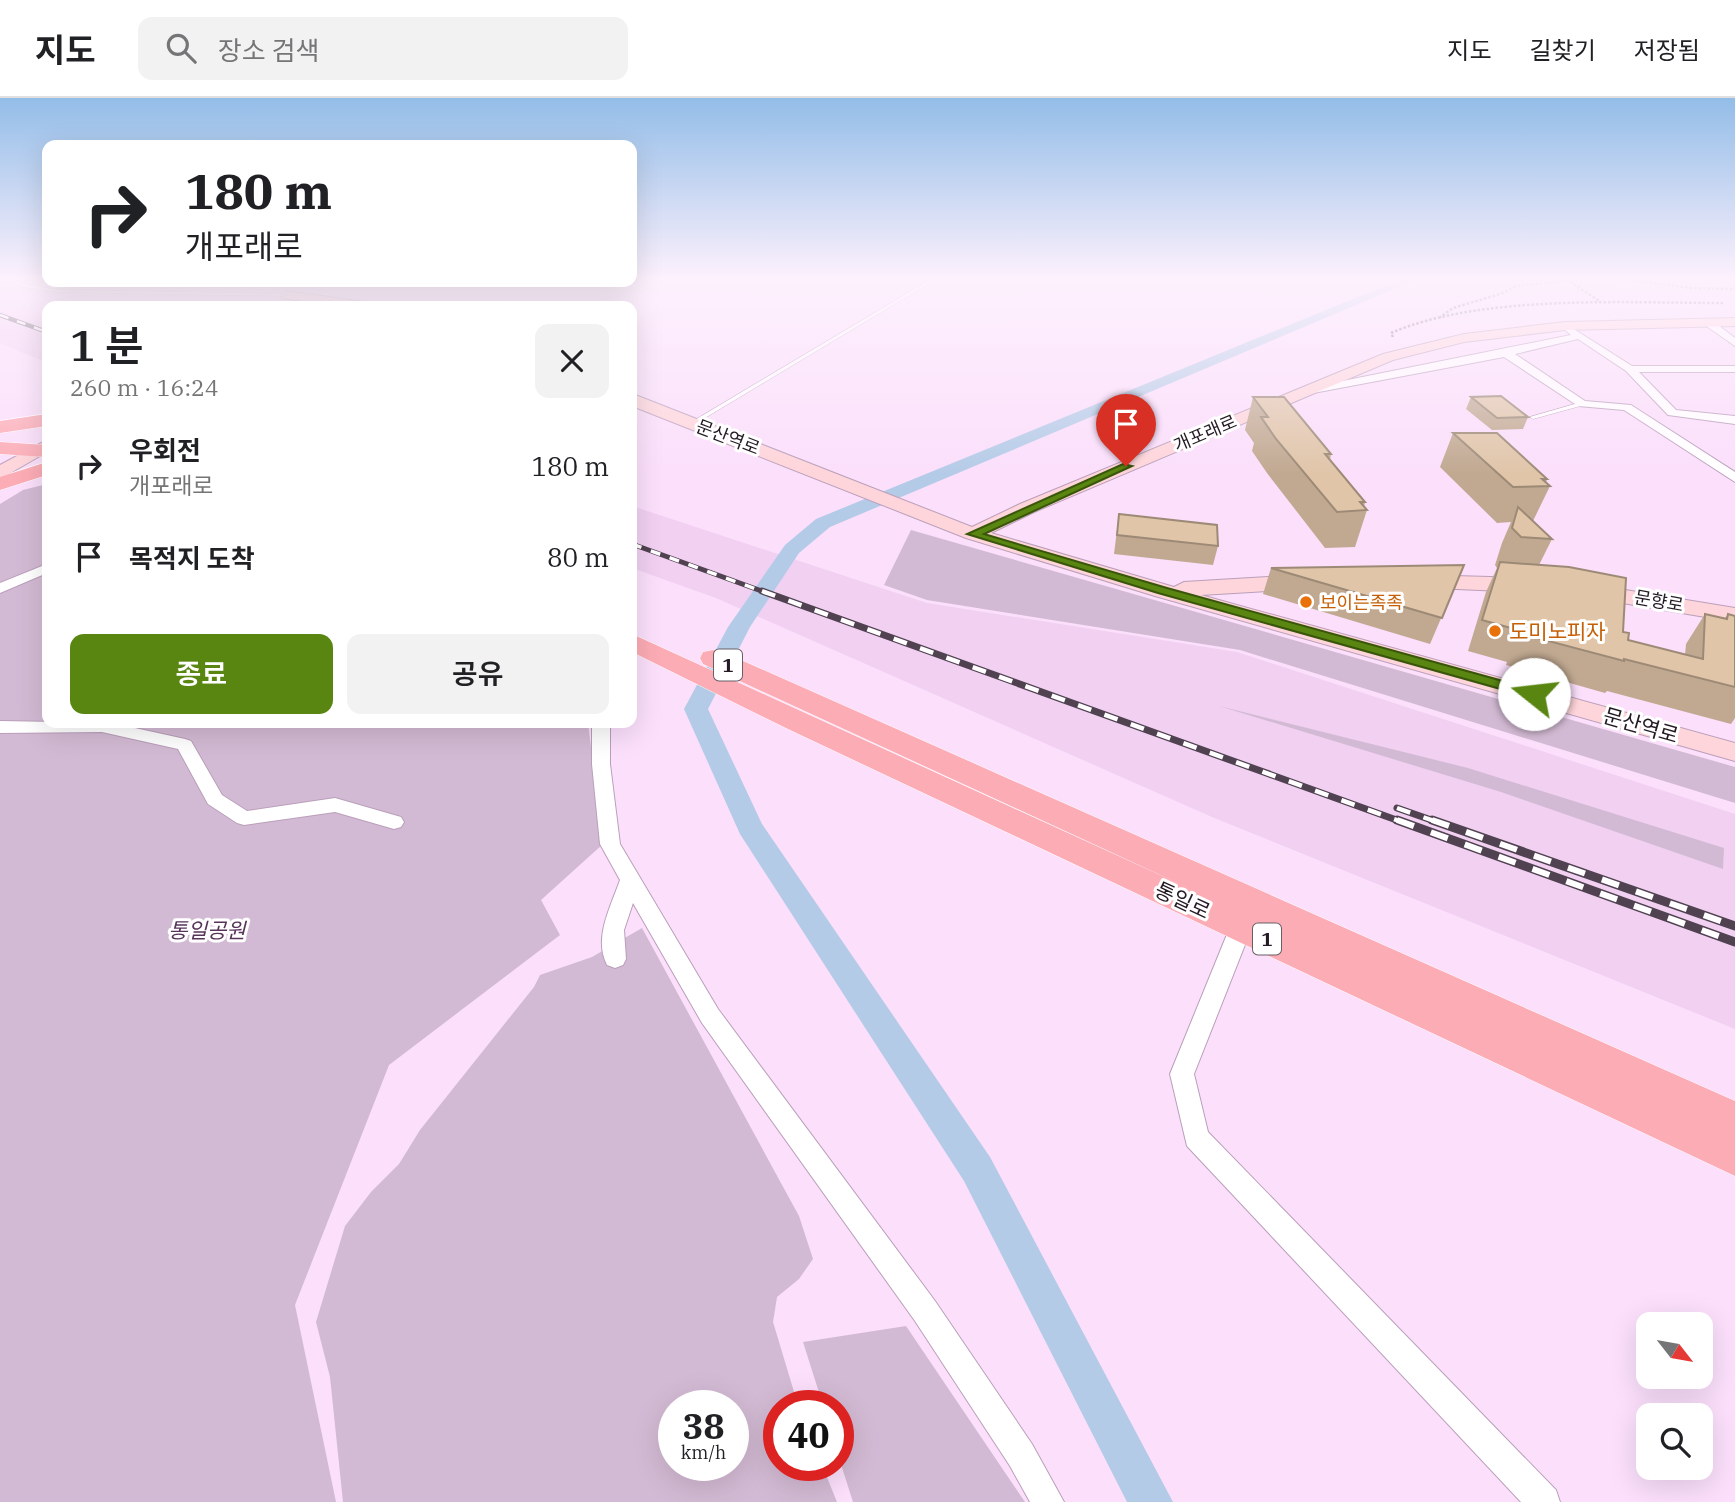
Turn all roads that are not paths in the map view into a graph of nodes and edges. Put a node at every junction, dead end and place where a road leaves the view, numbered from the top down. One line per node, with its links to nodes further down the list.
1 (827, 344): 14 (lane)
2 (1442, 344): 8 (street, 개포래로)
3 (1534, 344): 5 (street)
4 (1591, 344): 6 (street)
5 (1506, 353): 8 (street); 10 (street)
6 (1630, 369): 7 (street); 12 (street)
7 (1735, 369)
8 (1300, 393): 25 (street, 개포래로)
9 (637, 402): 14 (street, 문산역로)
10 (1582, 404): 11 (lane); 23 (street)
11 (1533, 417)
12 (1735, 419)
13 (42, 421): 15 (main road)
14 (693, 424): 25 (street, 문산역로)
15 (0, 427)
16 (0, 437): 18 (main road)
17 (0, 448): 19 (main road)
18 (42, 450)
19 (42, 451)
20 (42, 453): 22 (street)
21 (42, 454): 24 (main road)
22 (0, 473)
23 (1735, 478)
24 (0, 484)
25 (973, 534): 31 (street, 문산역로)
26 (42, 570): 30 (street)
27 (1325, 582): 29 (street)
28 (1394, 582): 32 (street, 문향로)
29 (1259, 584): 31 (street); 33 (street)
30 (0, 588)
31 (1163, 591): 33 (street, 문산역로)
32 (1735, 615)
33 (1257, 617): 41 (street, 문산역로)
34 (637, 625): 36 (main road, 통일로 / 1)
35 (637, 644): 36 (main road, 통일로 / 1)
36 (811, 716): 44 (main road, 통일로 / 1); 46 (main road, 통일로 / 1)
37 (0, 727): 38 (street)
38 (42, 727)
39 (111, 728): 42 (street)
40 (601, 728): 43 (street)
41 (1735, 751)
42 (394, 822)
43 (631, 879): 45 (street); 48 (street)
44 (1241, 927): 47 (main road, 통일로 / 1); 49 (street)
45 (615, 959)
46 (1735, 1121)
47 (1735, 1156)
48 (1048, 1502)
49 (1545, 1502)

